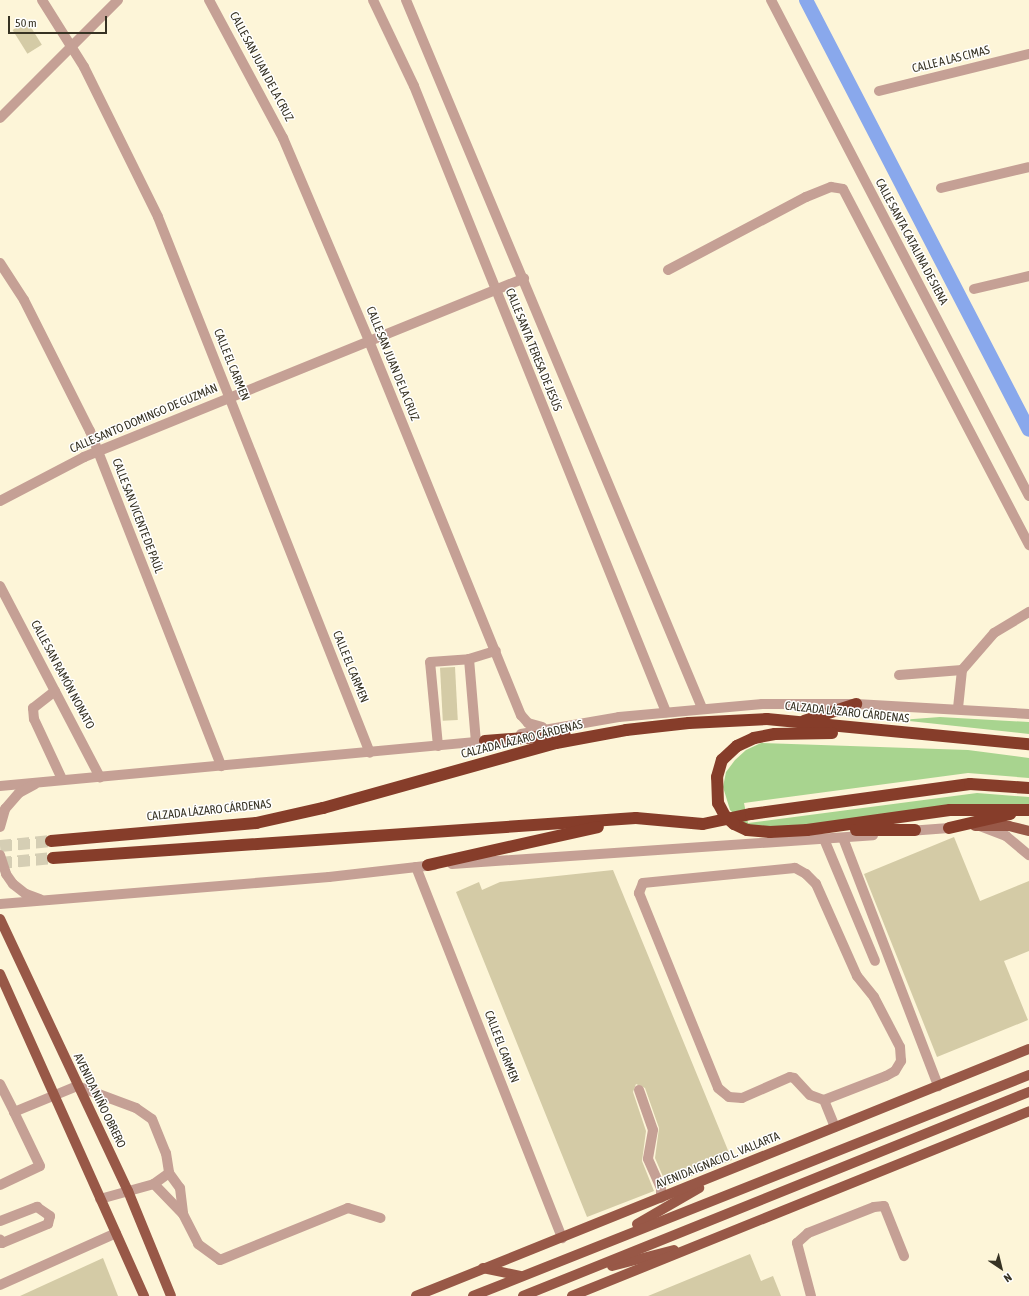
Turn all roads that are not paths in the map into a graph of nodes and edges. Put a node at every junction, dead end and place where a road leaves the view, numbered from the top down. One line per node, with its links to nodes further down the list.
1 (42, 0): 7 (street, CALLE EL CARMEN)
2 (118, 0): 7 (street)
3 (209, 0): 19 (street, CALLE SAN JUAN DE LA CRUZ)
4 (373, 0): 18 (street, CALLE SANTA TERESA DE JESÚS)
5 (406, 0): 16 (street, CALLE SANTA TERESA DE JESÚS)
6 (770, 0): 22 (street, CALLE SANTA CATALINA DE SIENA)
7 (72, 46): 10 (street); 20 (street, CALLE EL CARMEN)
8 (1029, 54): 9 (street, CALLE A LAS CIMAS)
9 (879, 91)
10 (0, 118)
11 (1029, 167): 12 (street)
12 (941, 188)
13 (0, 263): 21 (street, CALLE SAN VICENTE DE PAÚL)
14 (668, 270): 24 (street)
15 (1029, 276): 17 (street)
16 (524, 278): 18 (street, CALLE SANTO DOMINGO DE GUZMÁN); 33 (street, CALLE SANTA TERESA DE JESÚS)
17 (974, 289)
18 (495, 290): 19 (street, CALLE SANTO DOMINGO DE GUZMÁN); 35 (street, CALLE SANTA TERESA DE JESÚS)
19 (369, 341): 20 (street, CALLE SANTO DOMINGO DE GUZMÁN); 27 (street, CALLE SAN JUAN DE LA CRUZ)
20 (230, 398): 21 (street, CALLE SANTO DOMINGO DE GUZMÁN); 44 (street, CALLE EL CARMEN)
21 (98, 452): 23 (street, CALLE SANTO DOMINGO DE GUZMÁN); 45 (street, CALLE SAN VICENTE DE PAÚL)
22 (1029, 496)
23 (0, 501)
24 (1029, 545)
25 (0, 586): 31 (street, CALLE SAN RAMÓN NONATO)
26 (1029, 612): 29 (street)
27 (496, 651): 28 (street); 38 (street, CALLE SAN JUAN DE LA CRUZ)
28 (469, 659): 41 (street); 43 (street)
29 (962, 670): 30 (street); 34 (street)
30 (899, 675)
31 (55, 691): 46 (street, CALLE SAN RAMÓN NONATO); 47 (street)
32 (856, 704): 33 (street, CALZADA LÁZARO CÁRDENAS); 34 (street, CALZADA LÁZARO CÁRDENAS); 37 (highway)
33 (702, 708): 35 (street, CALZADA LÁZARO CÁRDENAS)
34 (958, 708): 36 (street, CALZADA LÁZARO CÁRDENAS)
35 (666, 712): 38 (street, CALZADA LÁZARO CÁRDENAS)
36 (1029, 714)
37 (802, 722): 39 (highway, CALZADA LÁZARO CÁRDENAS); 40 (highway, CALZADA LÁZARO CÁRDENAS)
38 (550, 728): 41 (street, CALZADA LÁZARO CÁRDENAS)
39 (626, 730): 41 (highway); 61 (highway, CALZADA LÁZARO CÁRDENAS)
40 (893, 732): 42 (highway, CALZADA LÁZARO CÁRDENAS); 56 (highway, bridge)
41 (481, 742): 43 (street, CALZADA LÁZARO CÁRDENAS)
42 (1029, 744)
43 (438, 746): 44 (street, CALZADA LÁZARO CÁRDENAS)
44 (370, 753): 45 (street, CALZADA LÁZARO CÁRDENAS)
45 (221, 766): 46 (street, CALZADA LÁZARO CÁRDENAS)
46 (100, 777): 47 (street, CALZADA LÁZARO CÁRDENAS)
47 (62, 779): 48 (street, CALZADA LÁZARO CÁRDENAS)
48 (39, 782): 49 (street, CALZADA LÁZARO CÁRDENAS); 54 (street)
49 (0, 786)
50 (1029, 788): 52 (highway)
51 (1029, 811): 55 (highway); 56 (highway)
52 (636, 818): 64 (highway); 65 (highway)
53 (978, 825): 55 (main road); 58 (main road); 63 (street)
54 (0, 827)
55 (949, 828): 57 (street)
56 (806, 830): 57 (highway)
57 (915, 830): 59 (street)
58 (1029, 831)
59 (843, 838): 60 (street); 75 (street)
60 (824, 840): 65 (street); 69 (street)
61 (51, 841)
62 (0, 855): 66 (street)
63 (1029, 855)
64 (53, 858)
65 (422, 866): 66 (street); 94 (street, CALLE EL CARMEN)
66 (43, 900): 67 (street)
67 (0, 904)
68 (0, 919): 74 (main road, AVENIDA NIÑO OBRERO)
69 (875, 961)
70 (0, 974): 78 (main road)
71 (1029, 1049): 75 (main road, AVENIDA IGNACIO L. VALLARTA)
72 (1029, 1075): 96 (main road)
73 (0, 1084): 81 (street)
74 (76, 1086): 78 (street); 84 (street); 87 (main road, AVENIDA NIÑO OBRERO)
75 (938, 1086): 82 (main road, AVENIDA IGNACIO L. VALLARTA)
76 (638, 1090): 88 (street)
77 (1029, 1092): 101 (main road)
78 (54, 1096): 81 (street); 89 (main road)
79 (824, 1100): 79 (street); 82 (street)
80 (1029, 1111): 97 (main road)
81 (14, 1112): 85 (street)
82 (835, 1127): 83 (main road, AVENIDA IGNACIO L. VALLARTA)
83 (730, 1170): 88 (main road, AVENIDA IGNACIO L. VALLARTA); 96 (main road)
84 (169, 1173): 86 (street); 90 (street)
85 (0, 1184)
86 (154, 1184): 87 (street); 90 (street)
87 (128, 1191): 89 (street); 104 (main road, AVENIDA NIÑO OBRERO)
88 (661, 1198): 94 (main road, AVENIDA IGNACIO L. VALLARTA)
89 (100, 1199): 93 (main road)
90 (183, 1214): 91 (street)
91 (380, 1218)
92 (0, 1221): 95 (street)
93 (116, 1233): 102 (street); 103 (main road)
94 (562, 1238): 99 (main road, AVENIDA IGNACIO L. VALLARTA)
95 (0, 1239)
96 (609, 1240): 100 (main road)
97 (715, 1240): 101 (main road); 108 (main road)
98 (904, 1256): 109 (street)
99 (483, 1268): 100 (main road); 105 (main road, AVENIDA IGNACIO L. VALLARTA)
100 (520, 1276): 106 (main road)
101 (573, 1276): 107 (main road)
102 (0, 1285)
103 (144, 1296)
104 (171, 1296)
105 (416, 1296)
106 (473, 1296)
107 (523, 1296)
108 (572, 1296)
109 (811, 1296)

